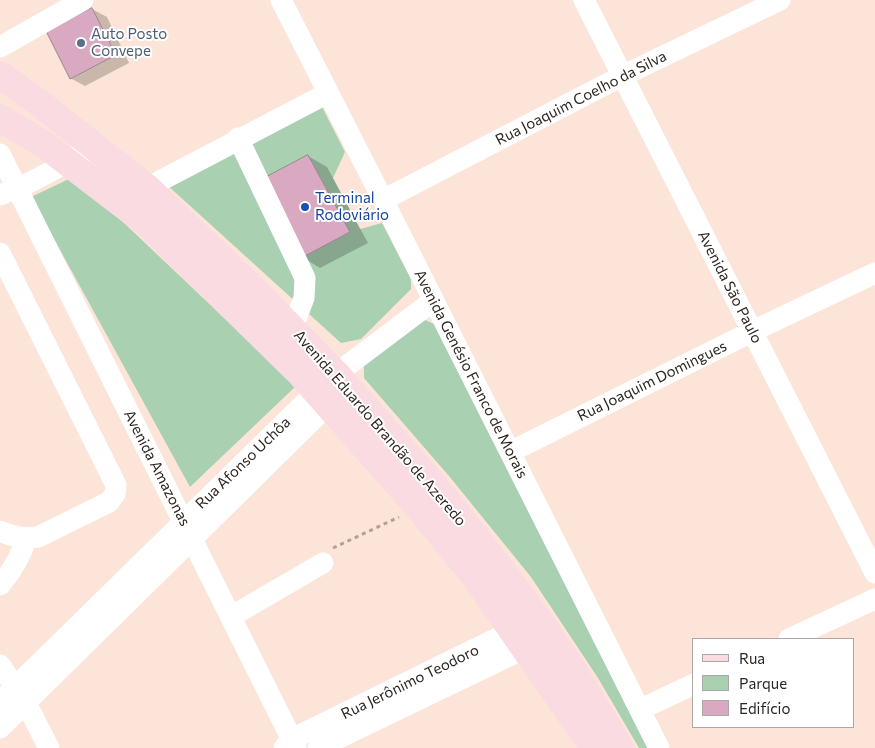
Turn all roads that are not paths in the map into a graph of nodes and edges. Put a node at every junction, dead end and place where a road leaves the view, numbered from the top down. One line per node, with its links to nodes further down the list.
1 (81, 0): 5 (street)
2 (280, 0): 8 (street, Avenida Genésio Franco de Morais)
3 (584, 0): 7 (street, Avenida São Paulo)
4 (780, 0): 7 (street, Rua Joaquim Coelho da Silva)
5 (0, 47)
6 (0, 75): 11 (main road, Avenida Eduardo Brandão de Azeredo)
7 (622, 76): 16 (street, Rua Joaquim Coelho da Silva); 22 (street, Avenida São Paulo)
8 (328, 92): 10 (street); 16 (street, Avenida Genésio Franco de Morais)
9 (0, 118): 13 (main road, Avenida Eduardo Brandão de Azeredo)
10 (238, 138): 14 (street); 21 (street)
11 (93, 146): 13 (street); 14 (main road, Avenida Eduardo Brandão de Azeredo)
12 (0, 154): 15 (street, Avenida Amazonas)
13 (68, 162): 15 (street); 17 (main road, Avenida Eduardo Brandão de Azeredo)
14 (147, 188): 17 (street); 21 (main road, Avenida Eduardo Brandão de Azeredo)
15 (9, 192): 26 (street, Avenida Amazonas)
16 (383, 200): 20 (street, Avenida Genésio Franco de Morais)
17 (120, 202): 23 (main road, Avenida Eduardo Brandão de Azeredo)
18 (0, 253): 27 (street)
19 (875, 273): 22 (street, Rua Joaquim Domingues)
20 (434, 301): 23 (street, Rua Afonso Uchôa); 24 (street, Avenida Genésio Franco de Morais)
21 (292, 329): 23 (main road, Avenida Eduardo Brandão de Azeredo)
22 (753, 331): 24 (street, Rua Joaquim Domingues); 29 (street, Avenida São Paulo)
23 (332, 390): 26 (street, Rua Afonso Uchôa); 33 (main road, Avenida Eduardo Brandão de Azeredo); 35 (main road, Avenida Eduardo Brandão de Azeredo)
24 (510, 452): 40 (street, Avenida Genésio Franco de Morais)
25 (0, 530): 27 (street)
26 (188, 530): 32 (street, Avenida Amazonas); 38 (street, Rua Afonso Uchôa)
27 (26, 539): 30 (street)
28 (322, 563): 32 (street)
29 (875, 573)
30 (0, 585)
31 (875, 599): 34 (street)
32 (232, 616): 42 (street, Avenida Amazonas)
33 (544, 627): 35 (street, Rua Jerônimo Teodoro); 46 (main road, Avenida Eduardo Brandão de Azeredo)
34 (791, 638)
35 (520, 640): 42 (street, Rua Jerônimo Teodoro); 44 (street, Rua Jerônimo Teodoro); 45 (main road, Avenida Eduardo Brandão de Azeredo)
36 (0, 665): 38 (street)
37 (692, 685): 40 (street)
38 (21, 695): 39 (street, Rua Afonso Uchôa); 41 (street, Rua Afonso Uchôa); 43 (street)
39 (0, 702)
40 (641, 710): 47 (street, Avenida Genésio Franco de Morais)
41 (0, 728)
42 (291, 745)
43 (48, 748)
44 (318, 748)
45 (594, 748)
46 (620, 748)
47 (659, 748)

